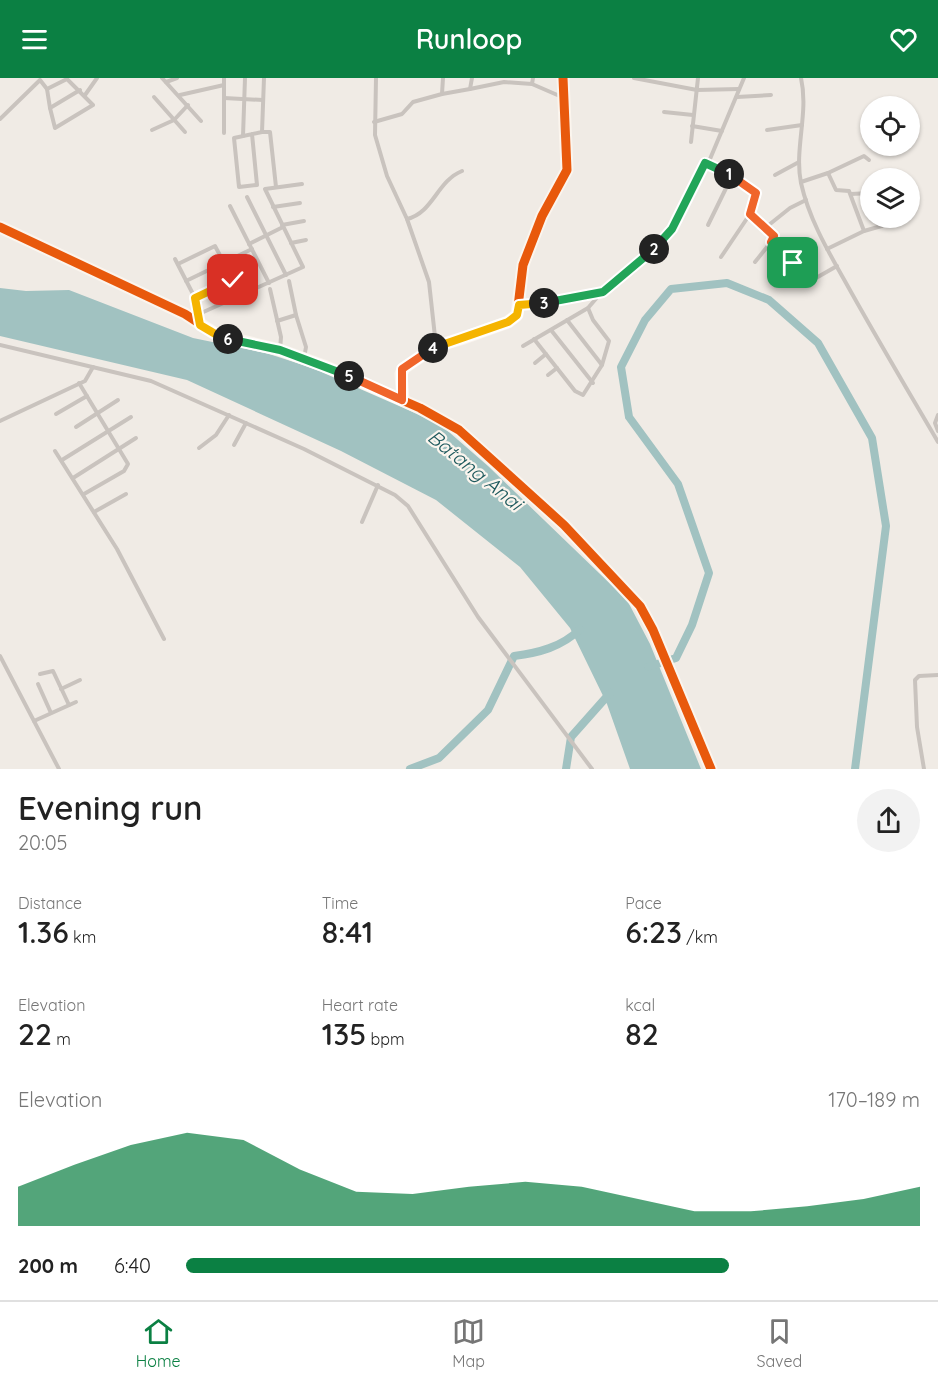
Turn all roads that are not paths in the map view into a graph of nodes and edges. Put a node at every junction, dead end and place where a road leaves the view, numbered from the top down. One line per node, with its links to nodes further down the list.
1 (97, 78): 27 (street)
2 (177, 78): 17 (street)
3 (224, 78): 20 (street)
4 (245, 78): 34 (street)
5 (264, 78): 35 (street)
6 (376, 78): 43 (street)
7 (443, 78): 26 (street)
8 (472, 78): 22 (street)
9 (533, 78): 19 (street)
10 (563, 78): 31 (street)
11 (634, 78): 25 (street)
12 (698, 78): 25 (street)
13 (744, 78): 23 (street)
14 (801, 78): 44 (street)
15 (41, 79): 21 (street); 40 (street)
16 (69, 79): 21 (street); 24 (street)
17 (164, 80): 29 (street)
18 (504, 80): 19 (street); 22 (street)
19 (532, 84): 31 (street)
20 (224, 85): 29 (street); 33 (street)
21 (47, 89): 37 (street)
22 (470, 89): 26 (street)
23 (740, 89): 25 (street); 32 (street)
24 (80, 90): 27 (street); 37 (street)
25 (697, 90): 39 (street)
26 (442, 94): 43 (street)
27 (85, 95): 37 (street)
28 (771, 95): 32 (street)
29 (179, 96): 36 (street)
30 (154, 97): 41 (street)
31 (562, 97): 105 (street)
32 (737, 97): 48 (street)
33 (225, 98): 34 (street); 51 (street)
34 (244, 99): 35 (street); 53 (street)
35 (263, 100): 50 (street)
36 (188, 105): 41 (street); 42 (street)
37 (50, 108)
38 (664, 112): 39 (street)
39 (693, 115): 45 (street)
40 (0, 119)
41 (174, 120): 46 (street); 49 (street)
42 (201, 121)
43 (374, 122): 73 (street)
44 (802, 125): 47 (street); 56 (street)
45 (692, 126): 48 (street); 54 (street)
46 (152, 130)
47 (767, 130)
48 (722, 131): 57 (street)
49 (185, 132)
50 (262, 132): 52 (street); 64 (street)
51 (224, 133)
52 (252, 134): 53 (street); 53 (street)
53 (243, 136)
54 (691, 142)
55 (869, 160): 59 (street)
56 (799, 162): 60 (street); 62 (street)
57 (705, 163): 61 (street); 102 (street)
58 (462, 171): 73 (street)
59 (828, 173): 62 (street); 65 (street)
60 (775, 175)
61 (732, 176): 72 (street); 75 (street)
62 (801, 182): 68 (street)
63 (302, 184): 64 (street)
64 (276, 188): 71 (street)
65 (850, 194): 66 (street); 80 (street)
66 (860, 194)
67 (247, 197): 81 (street)
68 (806, 200): 78 (street); 88 (street)
69 (300, 202): 71 (street)
70 (230, 206): 85 (street)
71 (273, 207): 76 (street)
72 (750, 214): 78 (street); 89 (street)
73 (407, 219): 115 (street)
74 (304, 221): 76 (street)
75 (708, 225)
76 (282, 226): 81 (street); 84 (street)
77 (0, 227): 111 (street)
78 (765, 228): 83 (street)
79 (874, 228): 80 (street)
80 (864, 231): 88 (street)
81 (266, 235): 85 (street); 95 (street)
82 (306, 240): 84 (street)
83 (771, 242): 86 (street); 92 (street)
84 (291, 243): 95 (street)
85 (249, 244): 87 (street)
86 (809, 246)
87 (252, 249): 91 (street); 100 (street)
88 (827, 249): 94 (street)
89 (721, 257)
90 (176, 259): 93 (street)
91 (225, 262): 93 (street); 97 (street); 98 (street)
92 (755, 262)
93 (178, 264): 98 (street)
94 (837, 266): 96 (street); 139 (street)
95 (286, 275): 100 (street)
96 (816, 278)
97 (233, 280): 103 (street); 104 (street)
98 (186, 281): 104 (street)
99 (289, 281): 108 (street)
100 (269, 283): 103 (street)
101 (270, 290): 110 (street)
102 (600, 293): 105 (street); 106 (street)
103 (242, 296): 107 (street)
104 (195, 298): 107 (street)
105 (519, 305): 115 (street)
106 (588, 308): 109 (street); 121 (street)
107 (199, 314): 111 (street)
108 (297, 315): 110 (street); 119 (street)
109 (567, 320): 112 (street); 121 (street)
110 (277, 321): 117 (street)
111 (200, 325): 117 (street)
112 (551, 330): 113 (street); 126 (street)
113 (534, 339): 116 (street); 118 (street)
114 (0, 345): 122 (street)
115 (436, 346): 129 (street)
116 (523, 346)
117 (280, 350): 119 (street)
118 (546, 354): 120 (street); 123 (street)
119 (304, 358): 129 (street)
120 (535, 363)
121 (602, 365): 126 (street)
122 (93, 367): 125 (street); 133 (street)
123 (557, 368): 124 (street); 126 (street)
124 (548, 375)
125 (79, 383): 127 (street); 135 (street)
126 (593, 383)
127 (87, 396): 130 (street); 131 (street)
128 (118, 400): 131 (street)
129 (402, 400): 166 (street)
130 (56, 414)
131 (98, 414): 137 (street); 138 (street)
132 (938, 414): 139 (street)
133 (229, 415): 136 (street); 143 (street)
134 (131, 417): 138 (street)
135 (0, 421)
136 (246, 423): 142 (street); 148 (street)
137 (76, 426)
138 (108, 431): 144 (street); 146 (street)
139 (937, 434): 141 (street)
140 (136, 438): 144 (street)
141 (938, 442)
142 (234, 445)
143 (199, 448)
144 (118, 449): 147 (street); 150 (street)
145 (55, 451): 146 (street)
146 (62, 460): 147 (street)
147 (73, 478): 150 (street)
148 (378, 485): 152 (street); 165 (street)
149 (126, 494): 151 (street)
150 (83, 495): 151 (street)
151 (94, 512): 153 (street)
152 (362, 522)
153 (165, 639)
154 (0, 656): 163 (street)
155 (40, 674): 159 (street)
156 (938, 675): 167 (street)
157 (80, 680): 159 (street)
158 (38, 684): 162 (street)
159 (61, 689): 161 (street)
160 (76, 702): 161 (street)
161 (69, 705): 162 (street)
162 (51, 713): 163 (street)
163 (34, 721): 164 (street)
164 (59, 769)
165 (592, 769)
166 (711, 769)
167 (924, 769)

